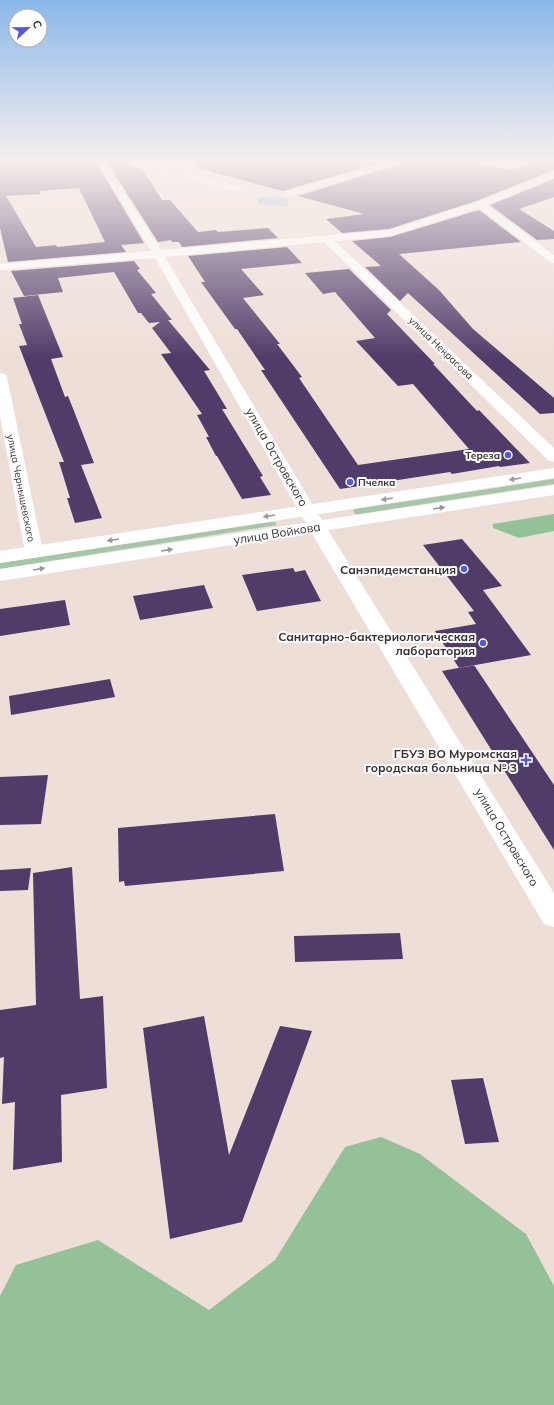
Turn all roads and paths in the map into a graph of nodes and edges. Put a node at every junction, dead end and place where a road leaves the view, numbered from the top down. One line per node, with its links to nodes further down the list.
1 (142, 228): 5 (street, улица Островского)
2 (407, 228): 4 (street)
3 (511, 228): 6 (street)
4 (327, 239): 5 (street); 9 (street, улица Некрасова)
5 (158, 254): 7 (street); 12 (street, улица Островского)
6 (554, 260)
7 (0, 267)
8 (0, 377): 13 (street, улица Чернышевского)
9 (554, 457)
10 (554, 473): 12 (street, улица Войкова, one-way to 12)
11 (554, 490): 12 (street, улица Войкова, one-way to 11)
12 (313, 519): 13 (street, улица Войкова, one-way to 13); 15 (street, улица Войкова, one-way to 12); 16 (street, улица Островского)
13 (34, 552): 14 (street, улица Войкова)
14 (0, 557)
15 (0, 575)
16 (554, 916)

